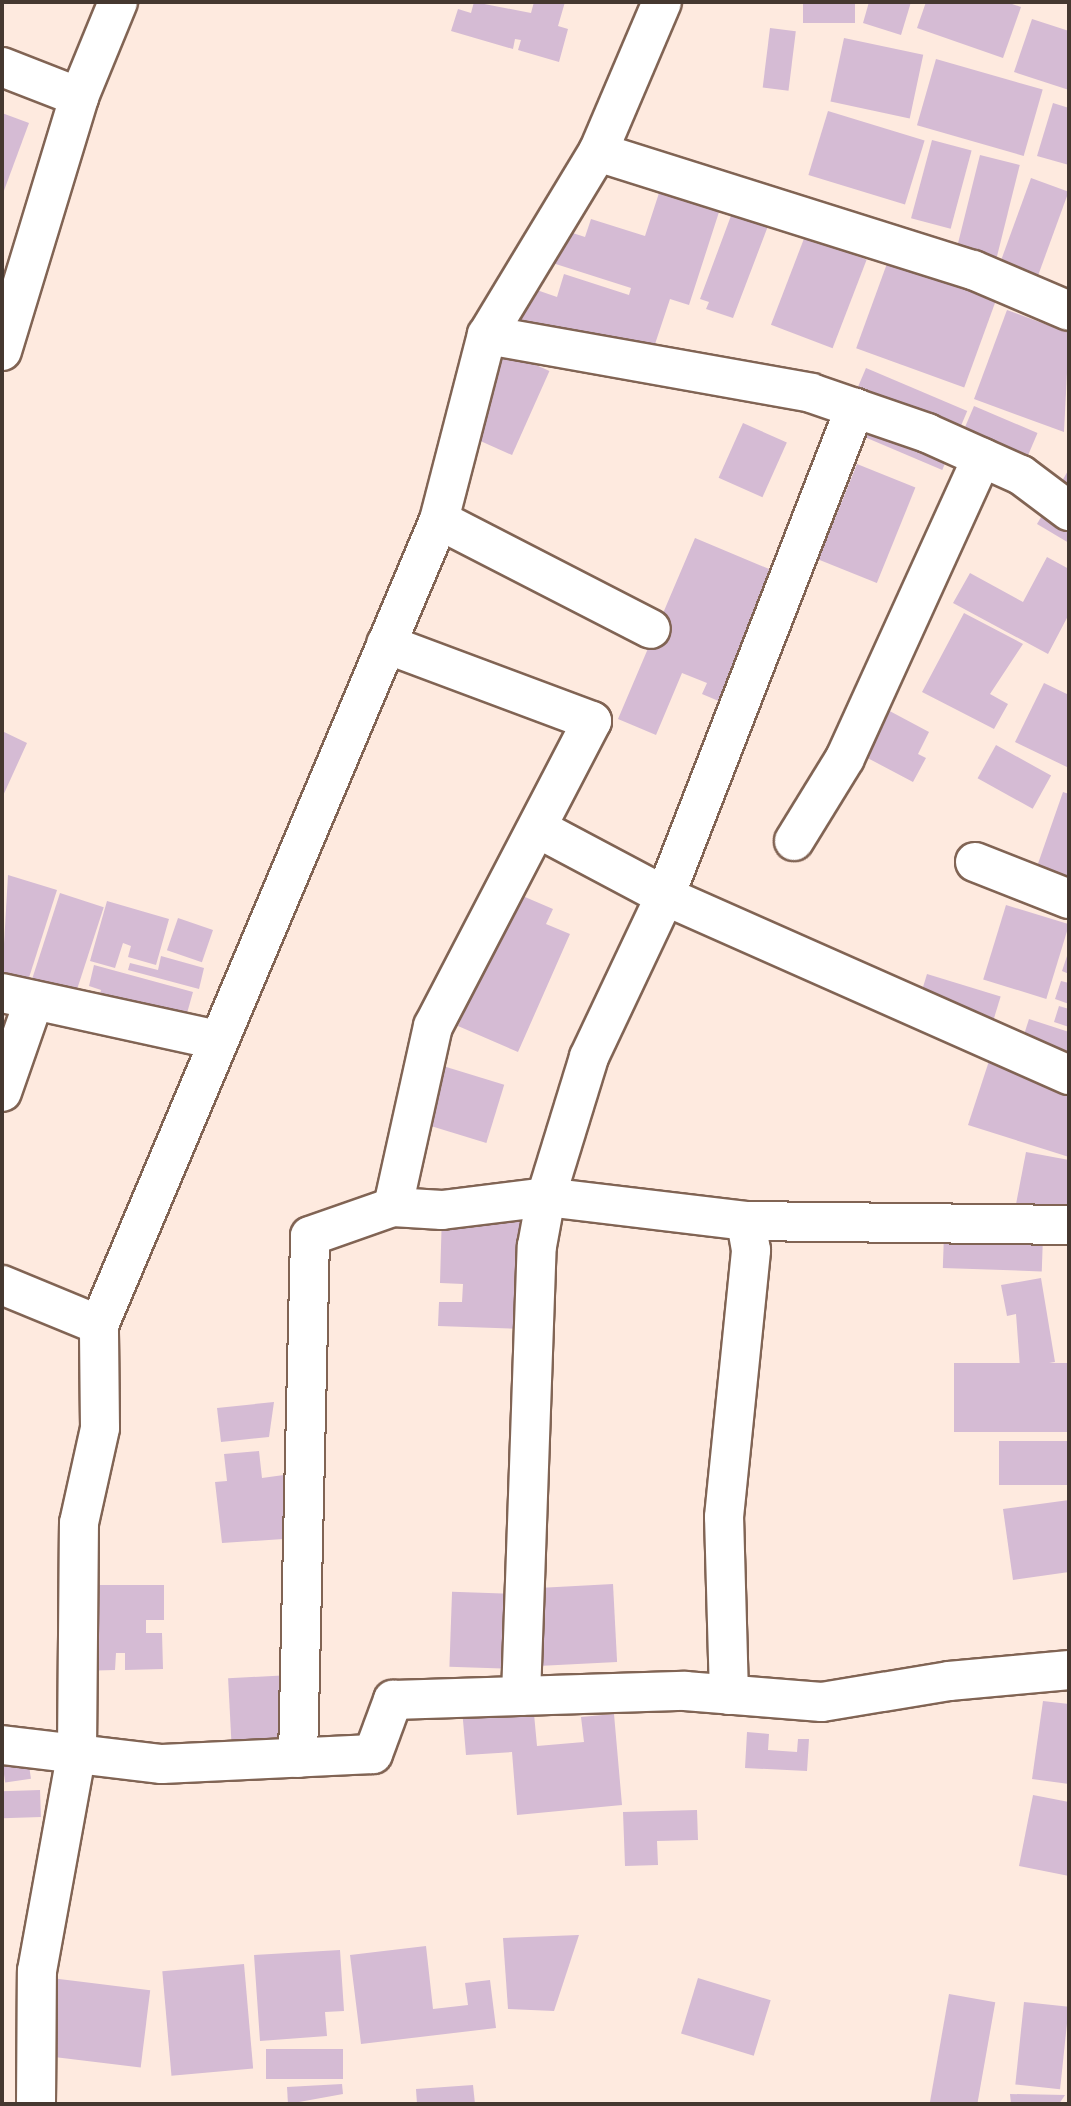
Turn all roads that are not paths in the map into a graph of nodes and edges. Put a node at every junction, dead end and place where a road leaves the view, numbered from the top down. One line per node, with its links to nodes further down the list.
1 (118, 2): 4 (street)
2 (662, 2): 5 (street)
3 (2, 67): 4 (street)
4 (79, 97): 8 (street)
5 (598, 152): 6 (street); 7 (street)
6 (1069, 311)
7 (487, 335): 9 (street); 12 (street)
8 (2, 351)
9 (855, 408): 10 (street); 18 (street)
10 (982, 458): 11 (street); 16 (street)
11 (1069, 512)
12 (439, 520): 13 (street); 14 (street)
13 (652, 629)
14 (386, 644): 15 (street); 21 (street)
15 (537, 828): 18 (street); 25 (street)
16 (794, 841)
17 (975, 862): 19 (street)
18 (665, 896): 22 (street); 24 (street)
19 (1069, 899)
20 (18, 997): 21 (street); 23 (street)
21 (218, 1040): 29 (street)
22 (1069, 1074)
23 (2, 1092)
24 (546, 1197): 25 (street); 26 (street); 32 (street)
25 (393, 1207): 35 (street)
26 (746, 1221): 27 (street); 31 (street)
27 (1069, 1224)
28 (2, 1285): 29 (street)
29 (99, 1325): 34 (street)
30 (1069, 1670): 31 (street)
31 (729, 1695): 32 (street)
32 (521, 1696): 35 (street)
33 (2, 1745): 34 (street)
34 (77, 1750): 35 (street); 36 (street)
35 (298, 1758)
36 (36, 2104)

